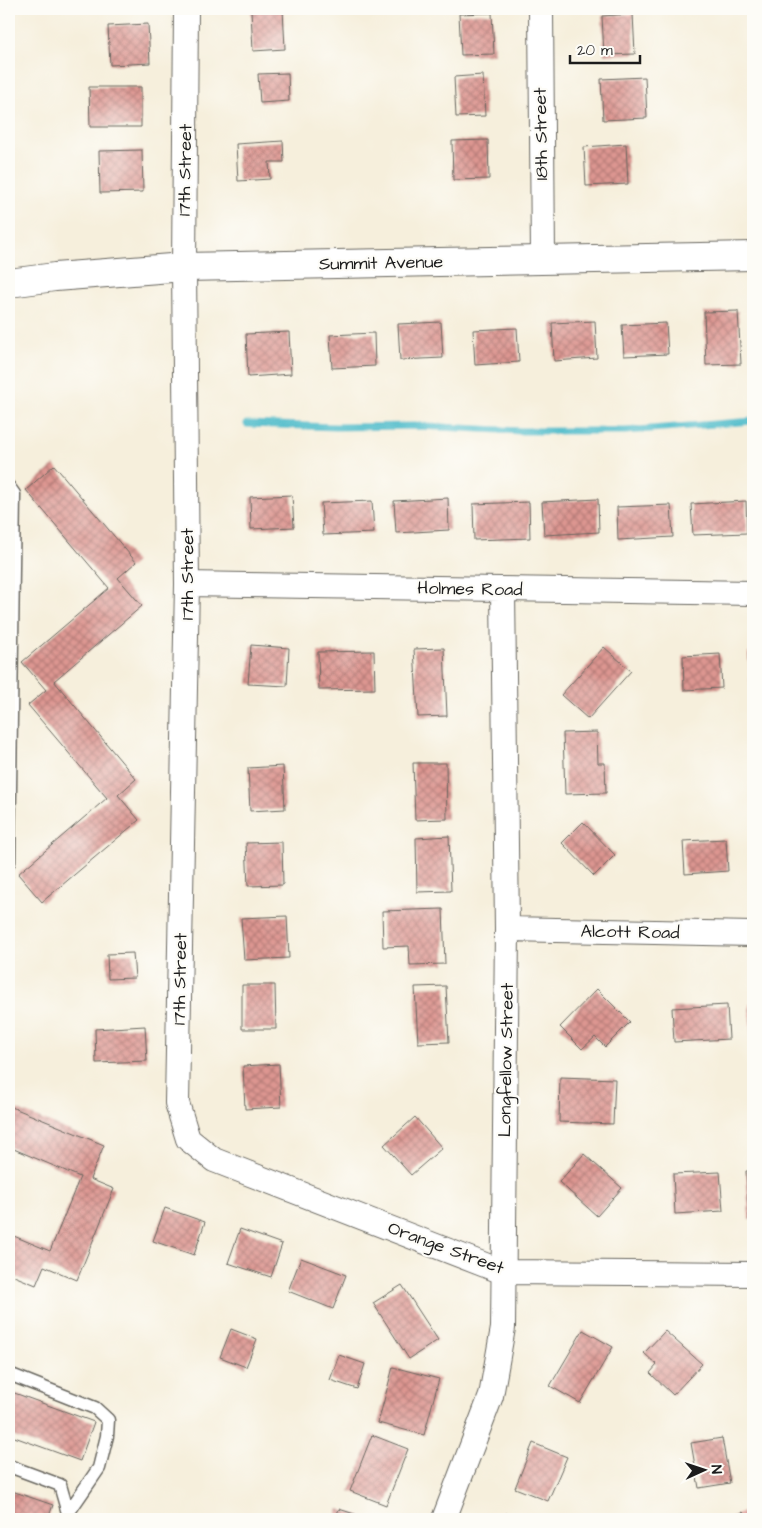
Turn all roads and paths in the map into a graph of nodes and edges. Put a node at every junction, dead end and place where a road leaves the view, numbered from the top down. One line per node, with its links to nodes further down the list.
1 (186, 9): 5 (street, 17th Street)
2 (541, 9): 4 (street, 18th Street)
3 (753, 256): 4 (main road, Summit Avenue)
4 (543, 259): 5 (main road, Summit Avenue)
5 (184, 268): 6 (main road, Summit Avenue); 8 (street, 17th Street)
6 (9, 283)
7 (9, 487): 11 (lane)
8 (188, 584): 9 (street, Holmes Road); 14 (street, 17th Street)
9 (503, 590): 10 (street, Holmes Road); 12 (street, Longfellow Street)
10 (753, 593)
11 (9, 862)
12 (507, 930): 13 (street, Alcott Road); 15 (street, Longfellow Street)
13 (753, 934)
14 (188, 1139): 15 (street, Orange Street)
15 (504, 1272): 16 (street, Orange Street); 20 (street, Longfellow Street)
16 (753, 1274)
17 (9, 1374): 19 (lane)
18 (9, 1466): 19 (lane)
19 (68, 1516)
20 (444, 1519)

